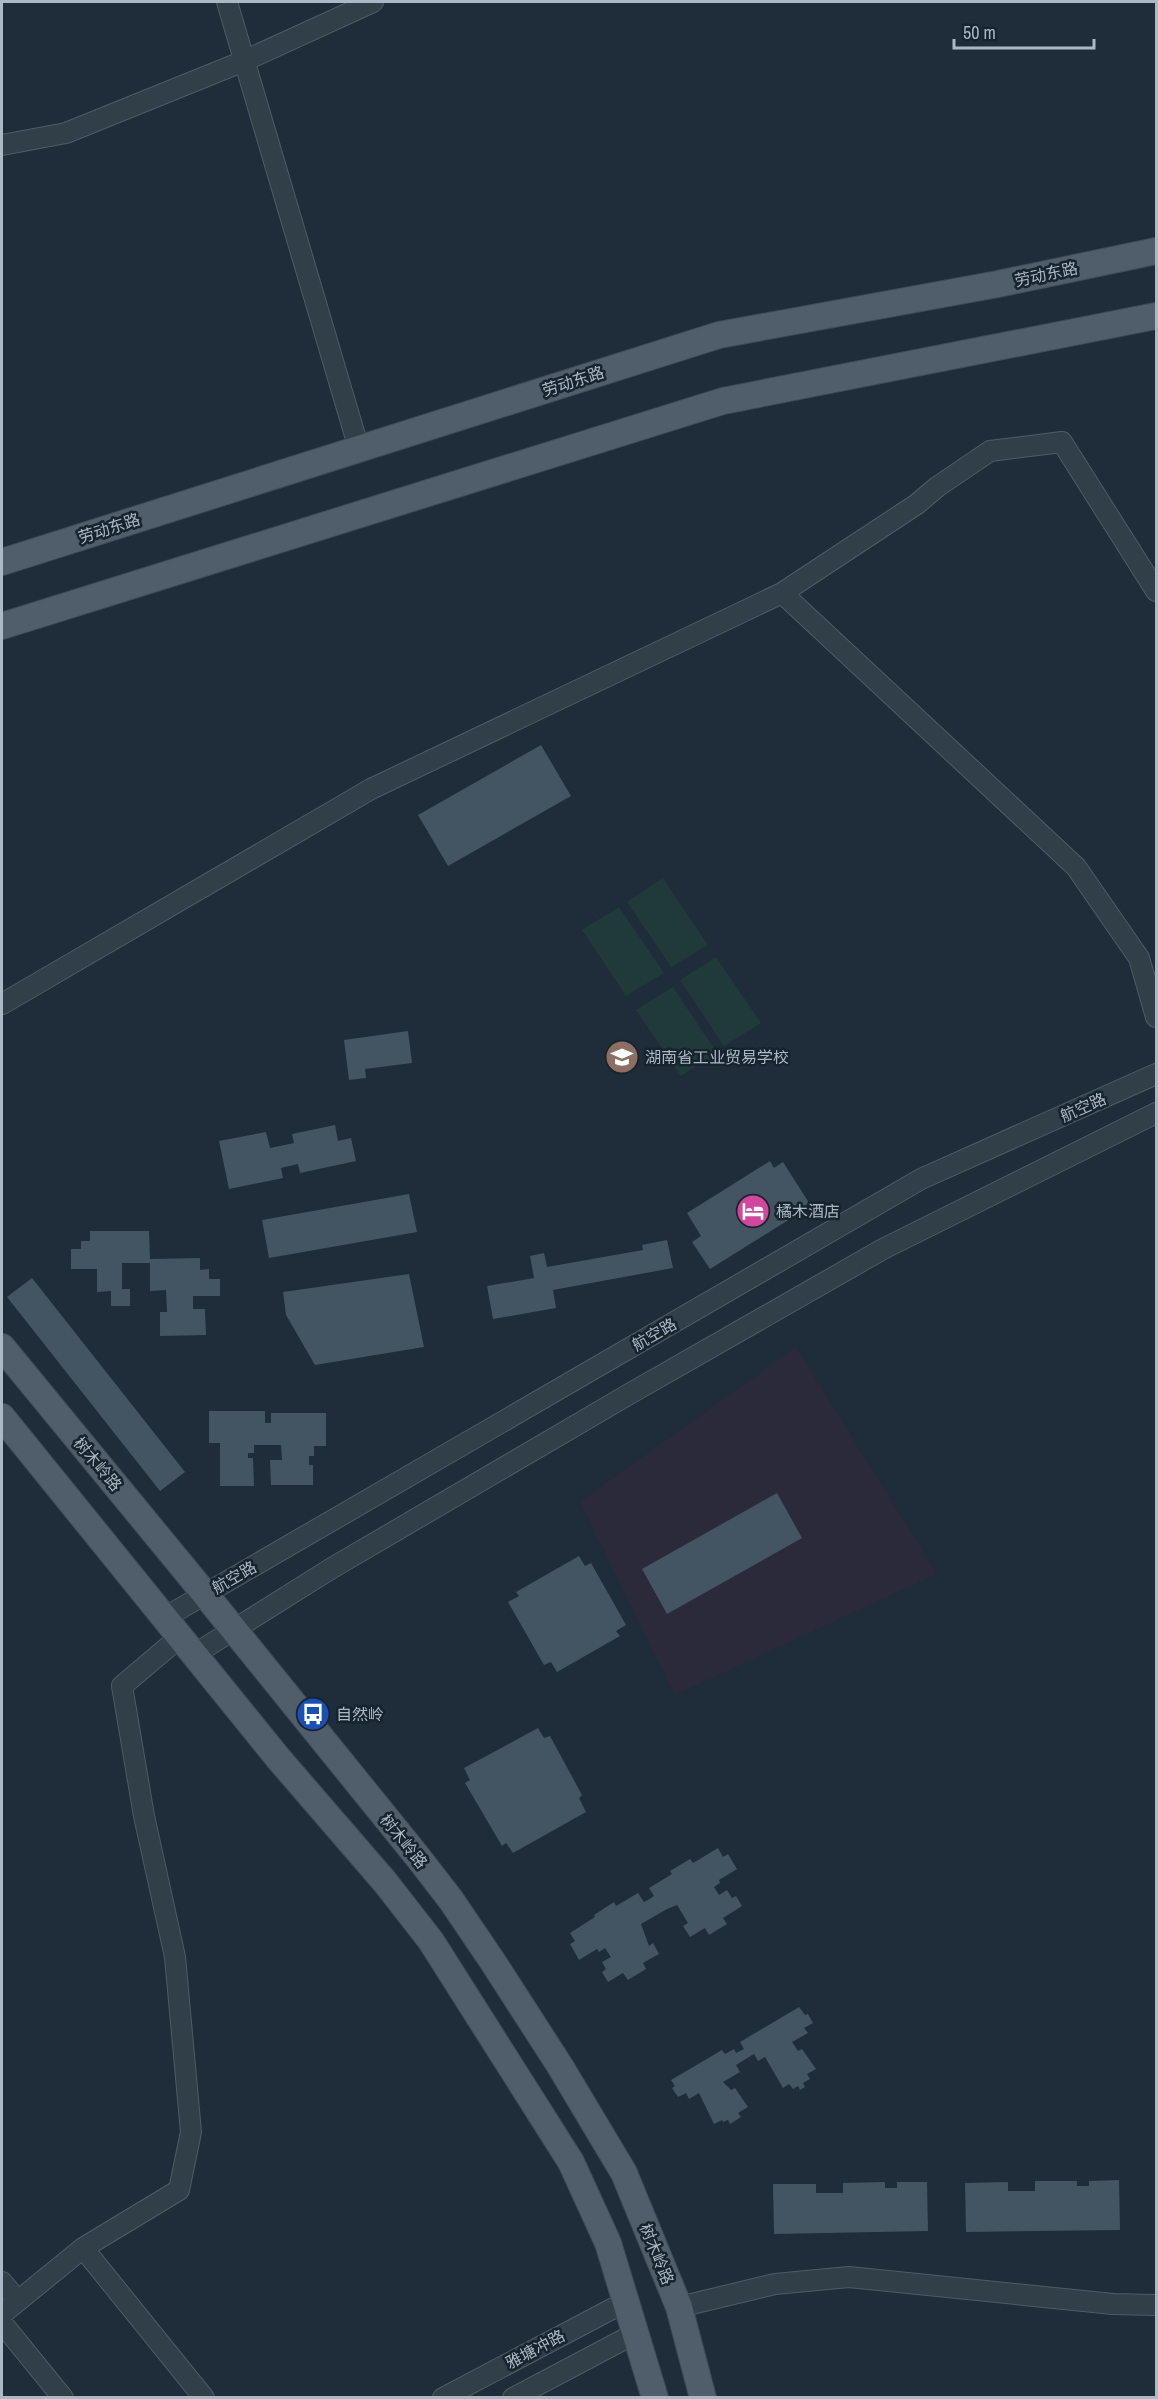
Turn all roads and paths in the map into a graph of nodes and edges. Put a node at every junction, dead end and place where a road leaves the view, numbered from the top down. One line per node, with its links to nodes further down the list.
1 (227, 2): 3 (street)
2 (373, 2): 3 (street)
3 (244, 61): 4 (street); 7 (street)
4 (2, 145)
5 (1156, 251): 7 (main road, 劳动东路)
6 (1156, 316): 11 (main road)
7 (359, 449): 8 (main road, 劳动东路)
8 (2, 562)
9 (1156, 591): 10 (street)
10 (782, 593): 12 (street); 13 (street)
11 (2, 626)
12 (2, 1004)
13 (1156, 1017)
14 (1156, 1074): 18 (street, 航空路)
15 (1156, 1113): 19 (street)
16 (2, 1347): 18 (main road, 树木岭路)
17 (2, 1417): 20 (main road)
18 (205, 1594): 19 (main road, 树木岭路); 20 (street, 航空路)
19 (235, 1631): 20 (street); 26 (main road, 树木岭路)
20 (180, 1636): 21 (street); 24 (main road)
21 (83, 2248): 23 (street); 31 (street)
22 (2, 2282): 23 (street)
23 (18, 2301): 27 (street)
24 (627, 2301): 29 (main road); 32 (street, 雅塘冲路)
25 (1156, 2305): 26 (street)
26 (679, 2307): 35 (main road, 树木岭路)
27 (2, 2314)
28 (2, 2323): 30 (street)
29 (636, 2334): 33 (street, 雅塘冲路); 34 (main road)
30 (63, 2397)
31 (204, 2397)
32 (443, 2397)
33 (513, 2397)
34 (655, 2397)
35 (703, 2397)

